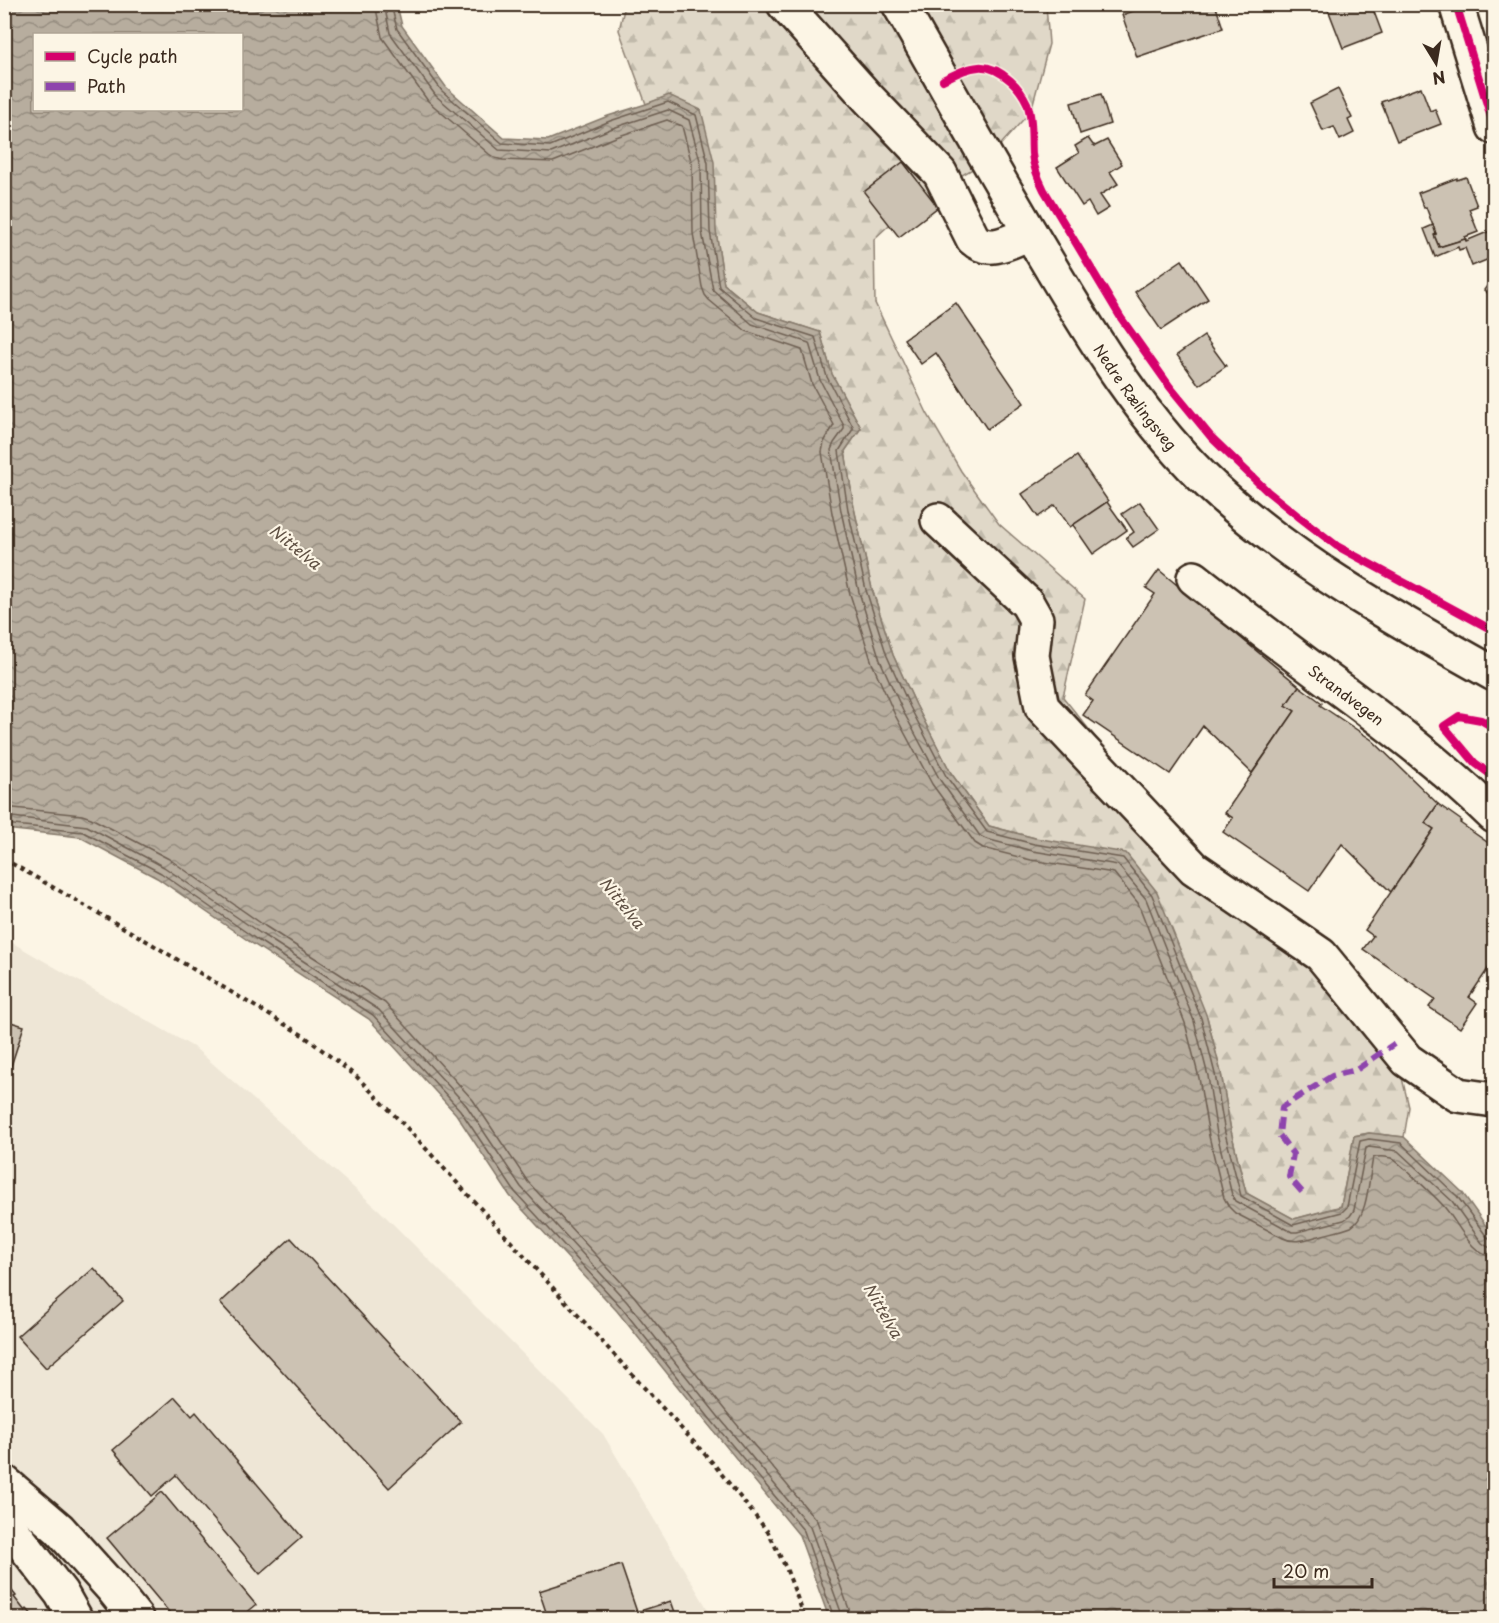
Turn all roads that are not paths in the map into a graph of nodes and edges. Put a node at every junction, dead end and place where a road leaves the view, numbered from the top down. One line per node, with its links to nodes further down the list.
1 (784, 4): 5 (main road)
2 (899, 4): 5 (main road, Nedre Rælingsveg)
3 (1456, 4): 4 (main road)
4 (1494, 128)
5 (1030, 232): 8 (main road, Nedre Rælingsveg)
6 (938, 520): 10 (main road)
7 (1194, 578): 9 (main road, Strandvegen)
8 (1494, 674)
9 (1494, 816)
10 (1494, 1100)
11 (4, 1482): 14 (main road)
12 (4, 1520): 13 (main road)
13 (75, 1618)
14 (136, 1618)

